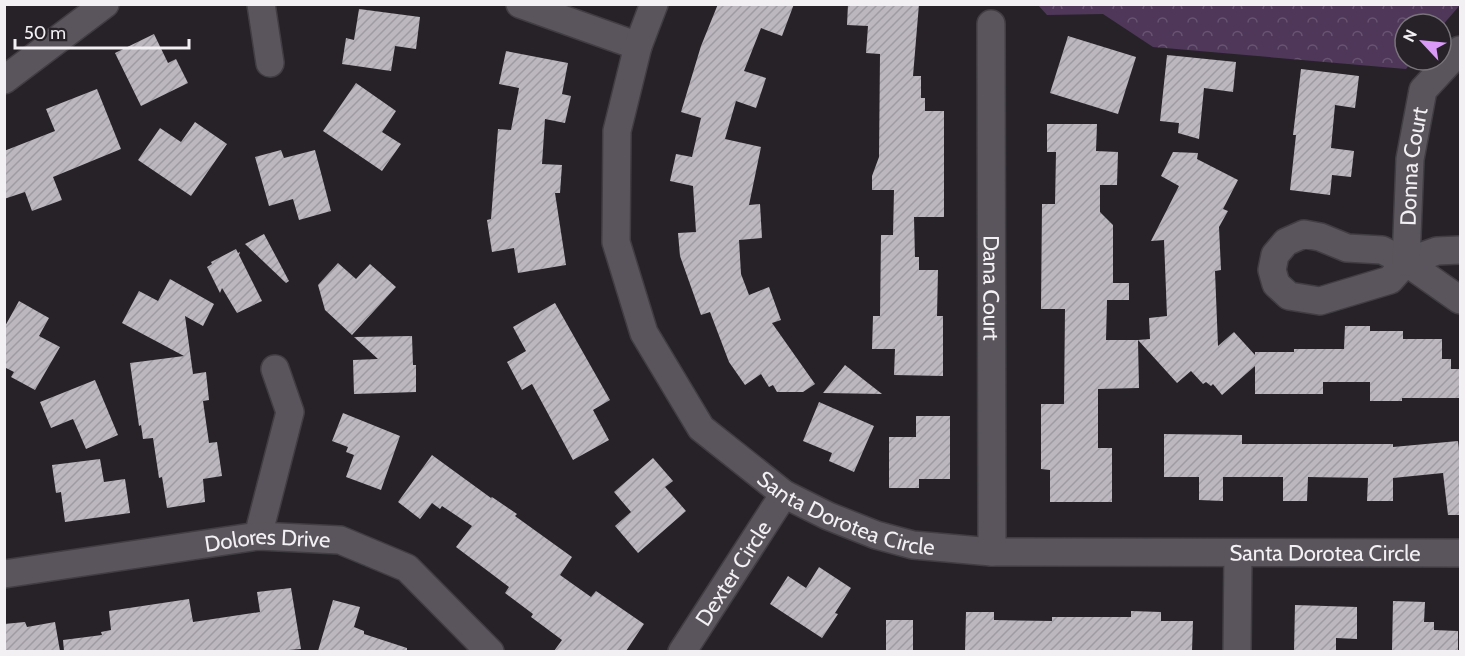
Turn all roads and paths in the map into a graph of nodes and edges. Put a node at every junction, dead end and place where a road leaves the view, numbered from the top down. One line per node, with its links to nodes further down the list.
1 (105, 4): 9 (street)
2 (261, 4): 8 (street)
3 (520, 4): 6 (street)
4 (654, 4): 6 (street, Santa Dorotea Circle)
5 (991, 24): 16 (street, Dana Court)
6 (638, 46): 14 (street, Santa Dorotea Circle)
7 (1461, 50): 11 (street, Donna Court)
8 (270, 63)
9 (5, 78)
10 (1461, 250): 11 (street, Donna Court)
11 (1406, 261): 12 (street)
12 (1461, 300)
13 (275, 369): 15 (street)
14 (784, 494): 16 (street, Santa Dorotea Circle); 21 (street, Dexter Circle)
15 (258, 536): 19 (street, Dolores Drive); 20 (street, Dolores Drive)
16 (992, 552): 18 (street, Santa Dorotea Circle)
17 (1461, 553): 18 (street, Santa Dorotea Circle)
18 (1239, 554): 22 (street)
19 (4, 574)
20 (490, 651)
21 (682, 651)
22 (1236, 651)

